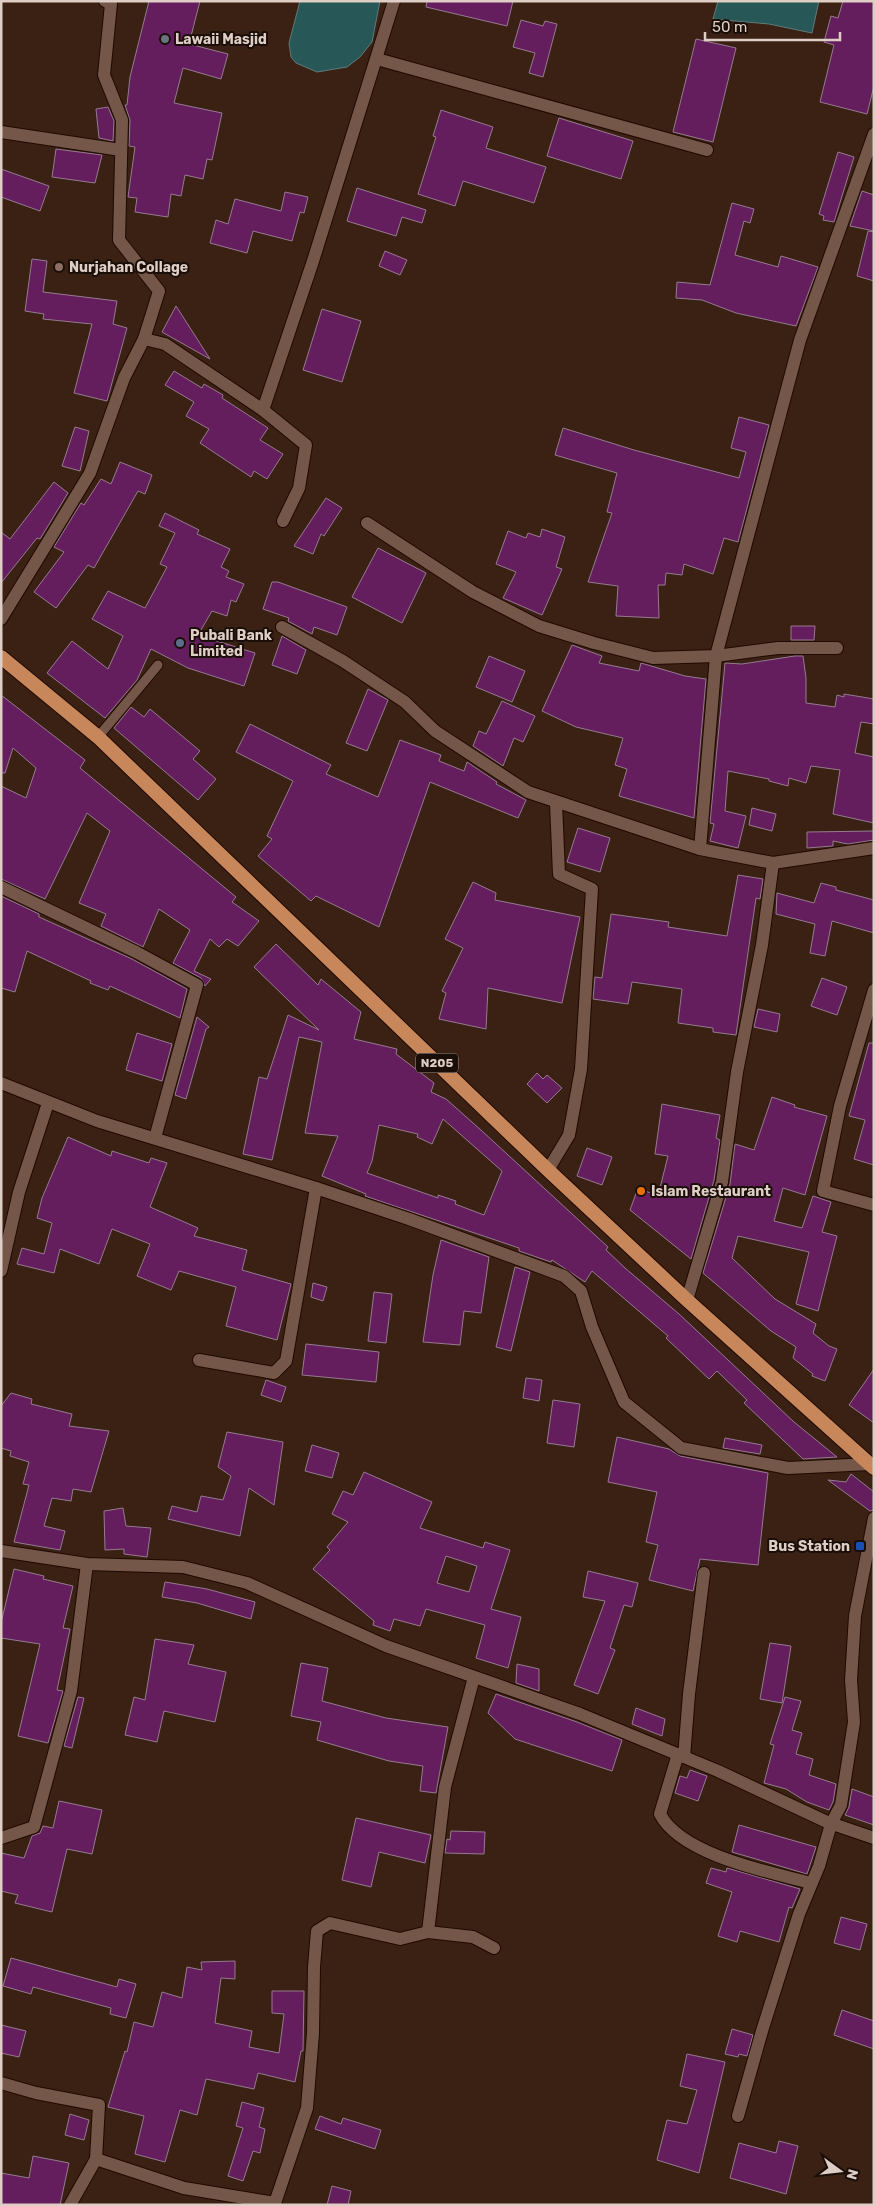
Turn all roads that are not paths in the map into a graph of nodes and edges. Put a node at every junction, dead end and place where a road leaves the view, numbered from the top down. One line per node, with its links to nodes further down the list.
1 (394, 1): 3 (street)
2 (111, 2): 6 (street)
3 (377, 59): 7 (street); 9 (street)
4 (1, 132): 6 (street)
5 (874, 134): 15 (street)
6 (121, 150): 8 (street)
7 (707, 150)
8 (144, 339): 9 (street); 12 (street)
9 (263, 410): 10 (street)
10 (283, 521)
11 (367, 523): 15 (street)
12 (1, 619)
13 (282, 627): 19 (street)
14 (837, 648): 15 (street)
15 (716, 656): 21 (street)
16 (1, 657): 18 (highway, N205)
17 (158, 665): 18 (lane)
18 (98, 737): 28 (highway, N205)
19 (556, 803): 21 (street); 28 (street)
20 (874, 848): 22 (street)
21 (700, 849): 22 (street)
22 (773, 863): 32 (street)
23 (1, 887): 27 (street)
24 (874, 990): 30 (street)
25 (1, 1083): 26 (street)
26 (48, 1103): 27 (street); 31 (street)
27 (155, 1138): 29 (street)
28 (548, 1170): 32 (highway, N205)
29 (316, 1188): 33 (street); 34 (street)
30 (874, 1204)
31 (1, 1272)
32 (687, 1300): 34 (highway, N205)
33 (199, 1360)
34 (872, 1466)
35 (874, 1518): 41 (street)
36 (1, 1551): 37 (street)
37 (87, 1564): 39 (street); 42 (street)
38 (704, 1573): 40 (street)
39 (474, 1677): 40 (street); 45 (street)
40 (681, 1756): 41 (street); 44 (street)
41 (831, 1824): 43 (street); 44 (street)
42 (1, 1838)
43 (874, 1838)
44 (811, 1883): 48 (street)
45 (428, 1932): 46 (street); 49 (street)
46 (494, 1948)
47 (1, 2083): 49 (street)
48 (738, 2116)
49 (96, 2160): 50 (street)
50 (70, 2205)

